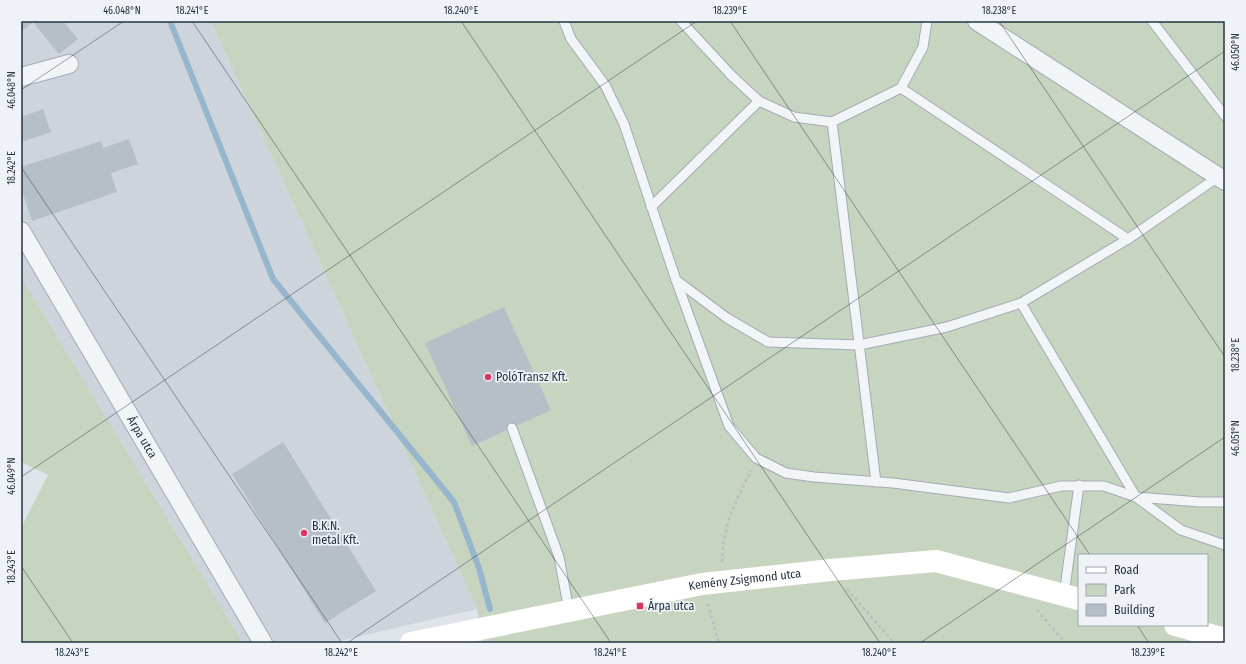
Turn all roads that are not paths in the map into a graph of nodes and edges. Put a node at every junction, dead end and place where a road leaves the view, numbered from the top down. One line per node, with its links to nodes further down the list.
1 (564, 21): 13 (lane)
2 (681, 21): 9 (lane)
3 (927, 21): 8 (lane)
4 (977, 21): 12 (street)
5 (1152, 21): 10 (lane)
6 (69, 64): 7 (street)
7 (21, 77)
8 (900, 88): 11 (lane); 15 (lane)
9 (759, 101): 11 (lane); 13 (lane)
10 (1225, 116)
11 (832, 122): 18 (lane)
12 (1222, 179): 15 (lane)
13 (651, 207): 16 (lane)
14 (21, 230): 29 (street, Árpa utca)
15 (1128, 239): 17 (lane)
16 (676, 280): 18 (lane); 20 (lane)
17 (1021, 303): 18 (lane); 22 (lane)
18 (859, 345): 20 (lane)
19 (512, 428): 26 (lane)
20 (876, 482): 21 (lane)
21 (1079, 485): 22 (lane); 25 (lane)
22 (1136, 497): 23 (lane); 24 (lane)
23 (1225, 502)
24 (1225, 545)
25 (1072, 597): 26 (street, Kemény Zsigmond utca)
26 (569, 612): 30 (street, Kemény Zsigmond utca)
27 (1178, 626): 28 (street)
28 (1225, 639)
29 (264, 643)
30 (411, 643)

